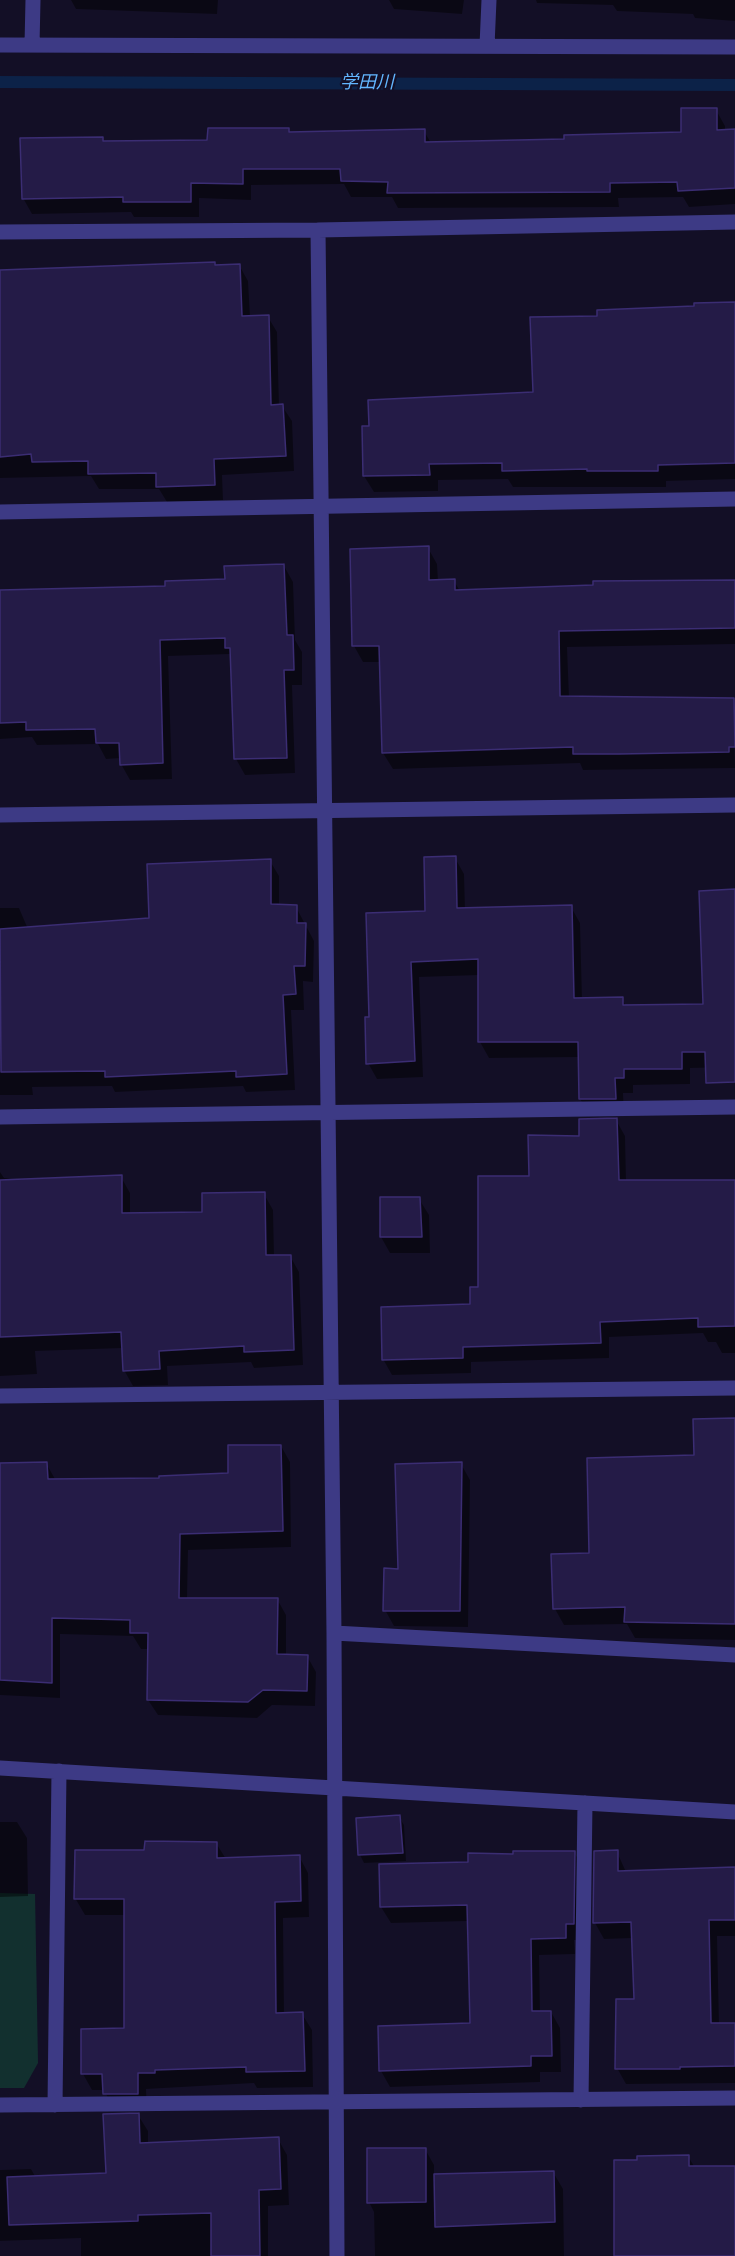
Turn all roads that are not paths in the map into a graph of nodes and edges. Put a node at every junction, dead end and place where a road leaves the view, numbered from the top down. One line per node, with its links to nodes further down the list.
1 (33, 0): 4 (street)
2 (489, 0): 5 (street)
3 (0, 45): 4 (street)
4 (32, 45): 5 (street)
5 (487, 46): 6 (street)
6 (735, 47)
7 (735, 222): 8 (street)
8 (318, 230): 9 (street); 11 (street)
9 (0, 232)
10 (735, 499): 11 (street)
11 (321, 505): 12 (street); 14 (street)
12 (0, 512)
13 (735, 805): 14 (street)
14 (325, 810): 15 (street); 17 (street)
15 (0, 815)
16 (735, 1107): 17 (street)
17 (328, 1113): 18 (street); 20 (street)
18 (0, 1117)
19 (735, 1388): 20 (street)
20 (331, 1393): 21 (street); 22 (street)
21 (0, 1396)
22 (334, 1633): 23 (street); 26 (street)
23 (735, 1655)
24 (0, 1768): 25 (street)
25 (59, 1771): 26 (street); 33 (street)
26 (335, 1787): 27 (street); 31 (street)
27 (585, 1803): 28 (street); 30 (street)
28 (735, 1812)
29 (735, 2098): 30 (street)
30 (581, 2100): 31 (street)
31 (335, 2102): 33 (street); 34 (street)
32 (0, 2105): 33 (street)
33 (55, 2105)
34 (337, 2256)

